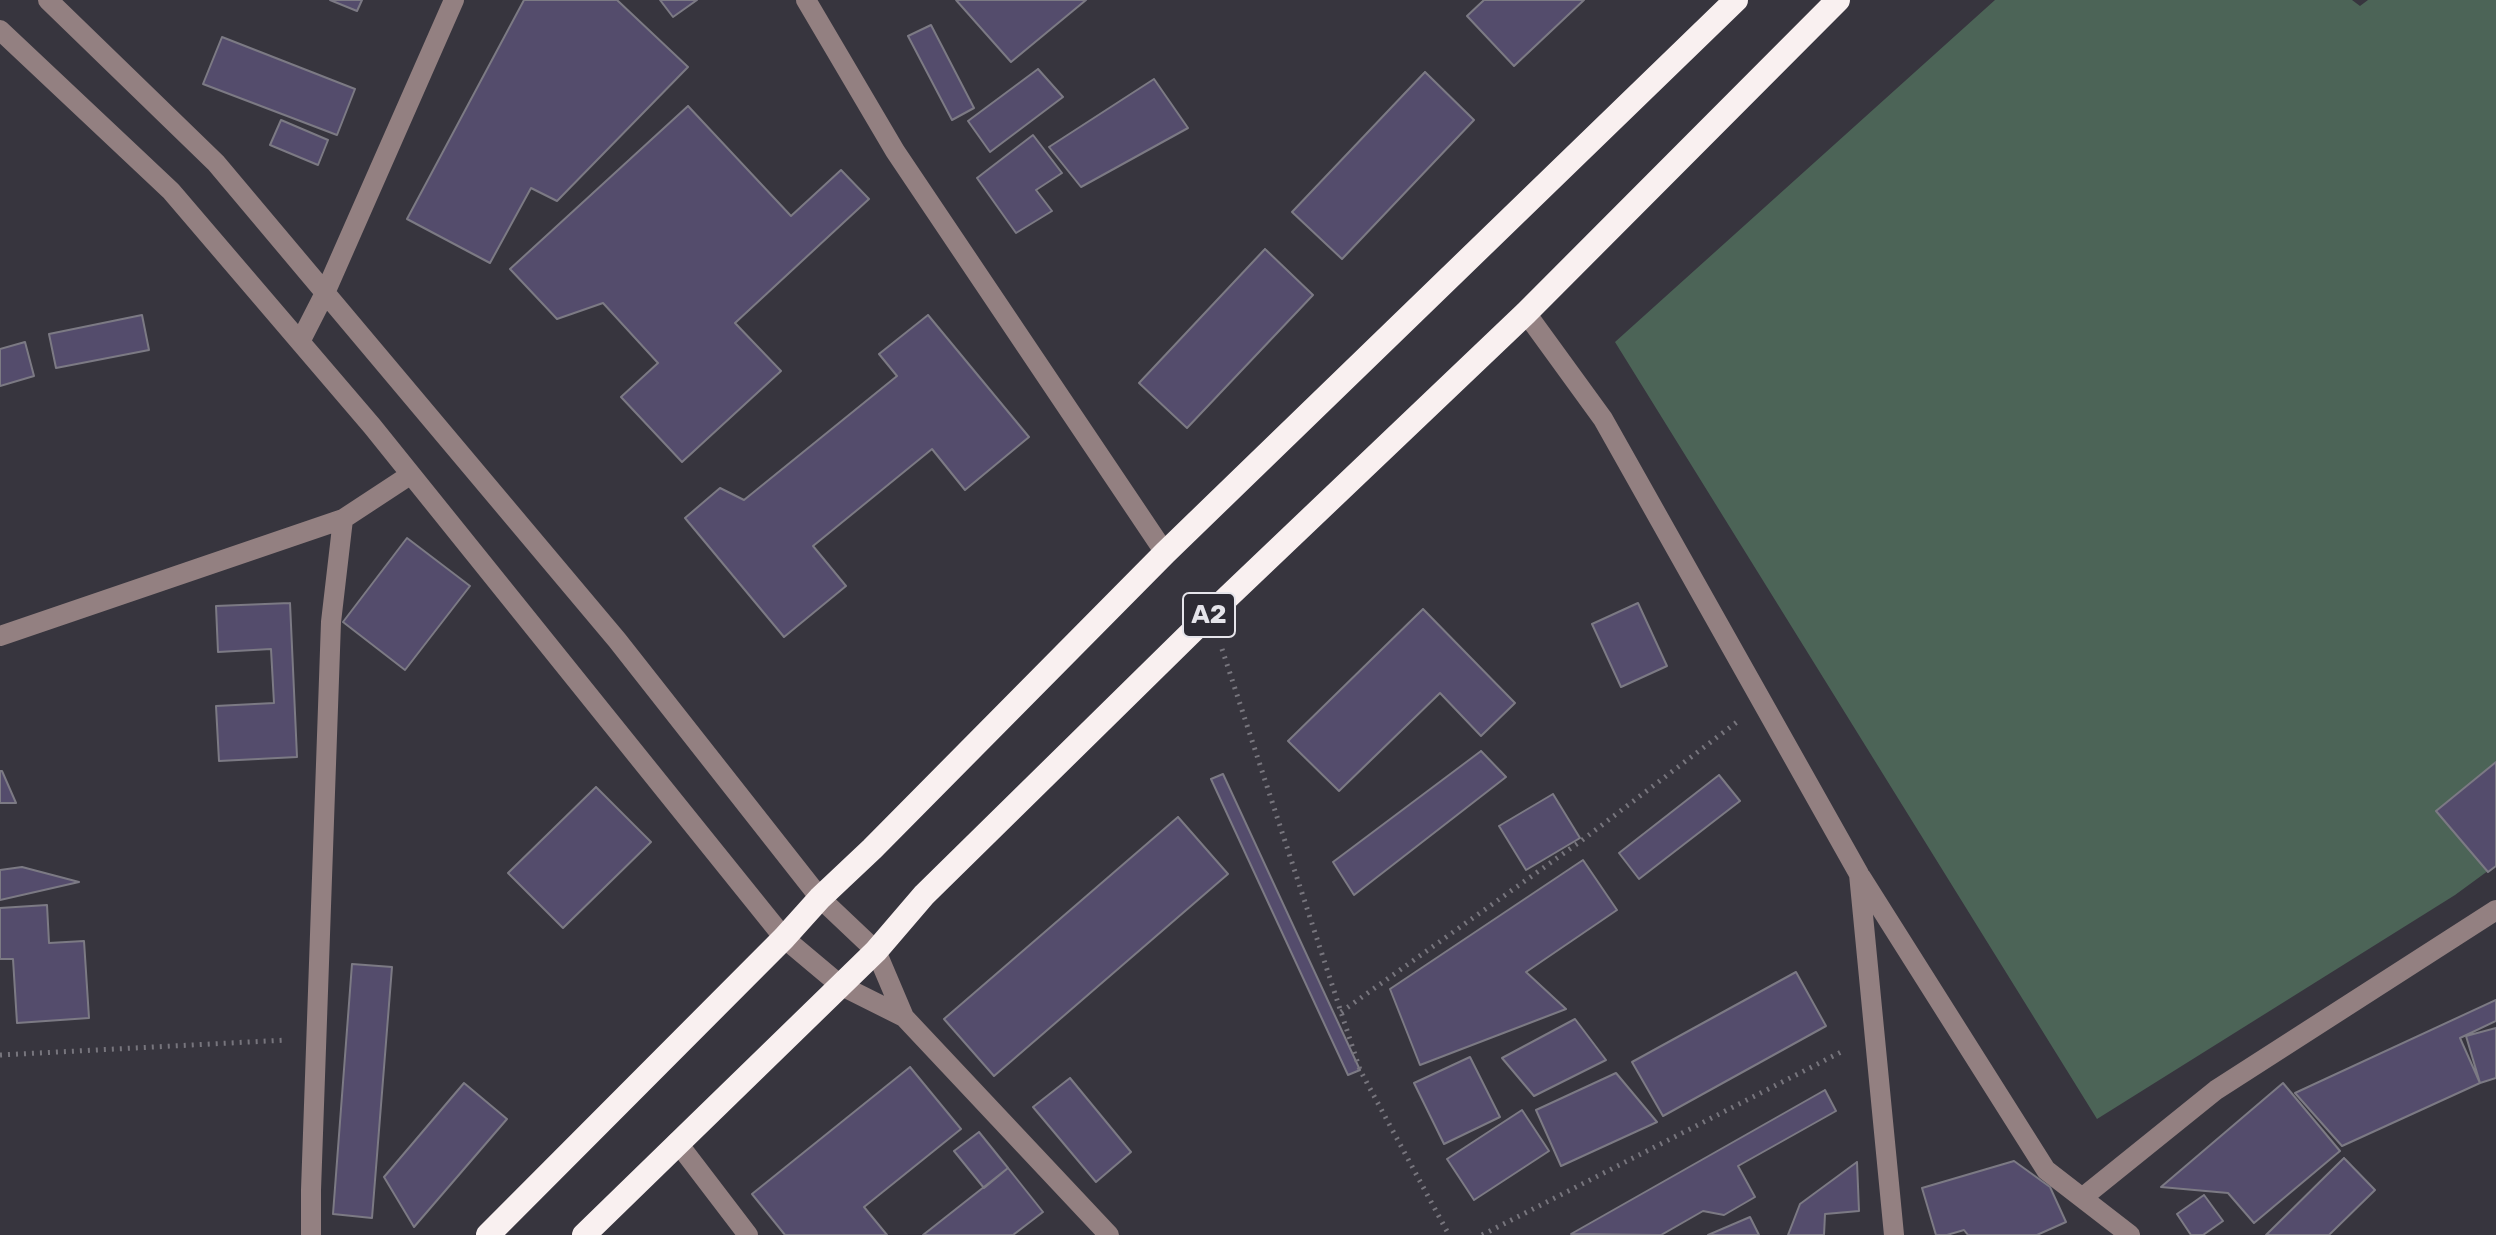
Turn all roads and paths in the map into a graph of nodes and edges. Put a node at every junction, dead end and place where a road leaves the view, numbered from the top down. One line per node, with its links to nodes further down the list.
1 (48, 0): 7 (street)
2 (454, 0): 7 (street)
3 (806, 0): 12 (street)
4 (1736, 0): 12 (highway, A2)
5 (1838, 0): 8 (highway, A2)
6 (0, 30): 9 (street)
7 (325, 293): 9 (street); 17 (street)
8 (1526, 313): 13 (highway, A2); 15 (street)
9 (300, 342): 10 (street)
10 (410, 475): 11 (street); 19 (street)
11 (343, 519): 14 (street); 25 (street)
12 (1165, 553): 17 (highway, A2)
13 (1210, 614): 20 (highway, A2); 22 (path)
14 (0, 636)
15 (1763, 703): 16 (street); 22 (path)
16 (1859, 874): 24 (street); 28 (street)
17 (820, 898): 19 (highway, A2); 20 (street)
18 (2496, 910): 28 (street)
19 (784, 938): 21 (street); 30 (highway, A2)
20 (876, 951): 21 (highway, A2); 23 (street)
21 (840, 985): 23 (street); 27 (highway, A2)
22 (1341, 1012): 34 (path)
23 (904, 1017): 33 (street)
24 (1874, 1035): 35 (path); 36 (street)
25 (316, 1039): 26 (path); 29 (street)
26 (0, 1055)
27 (677, 1142): 31 (highway, A2); 32 (street)
28 (2082, 1198): 37 (street)
29 (311, 1235)
30 (488, 1235)
31 (584, 1235)
32 (748, 1235)
33 (1109, 1235)
34 (1449, 1235)
35 (1482, 1235)
36 (1894, 1235)
37 (2130, 1235)

